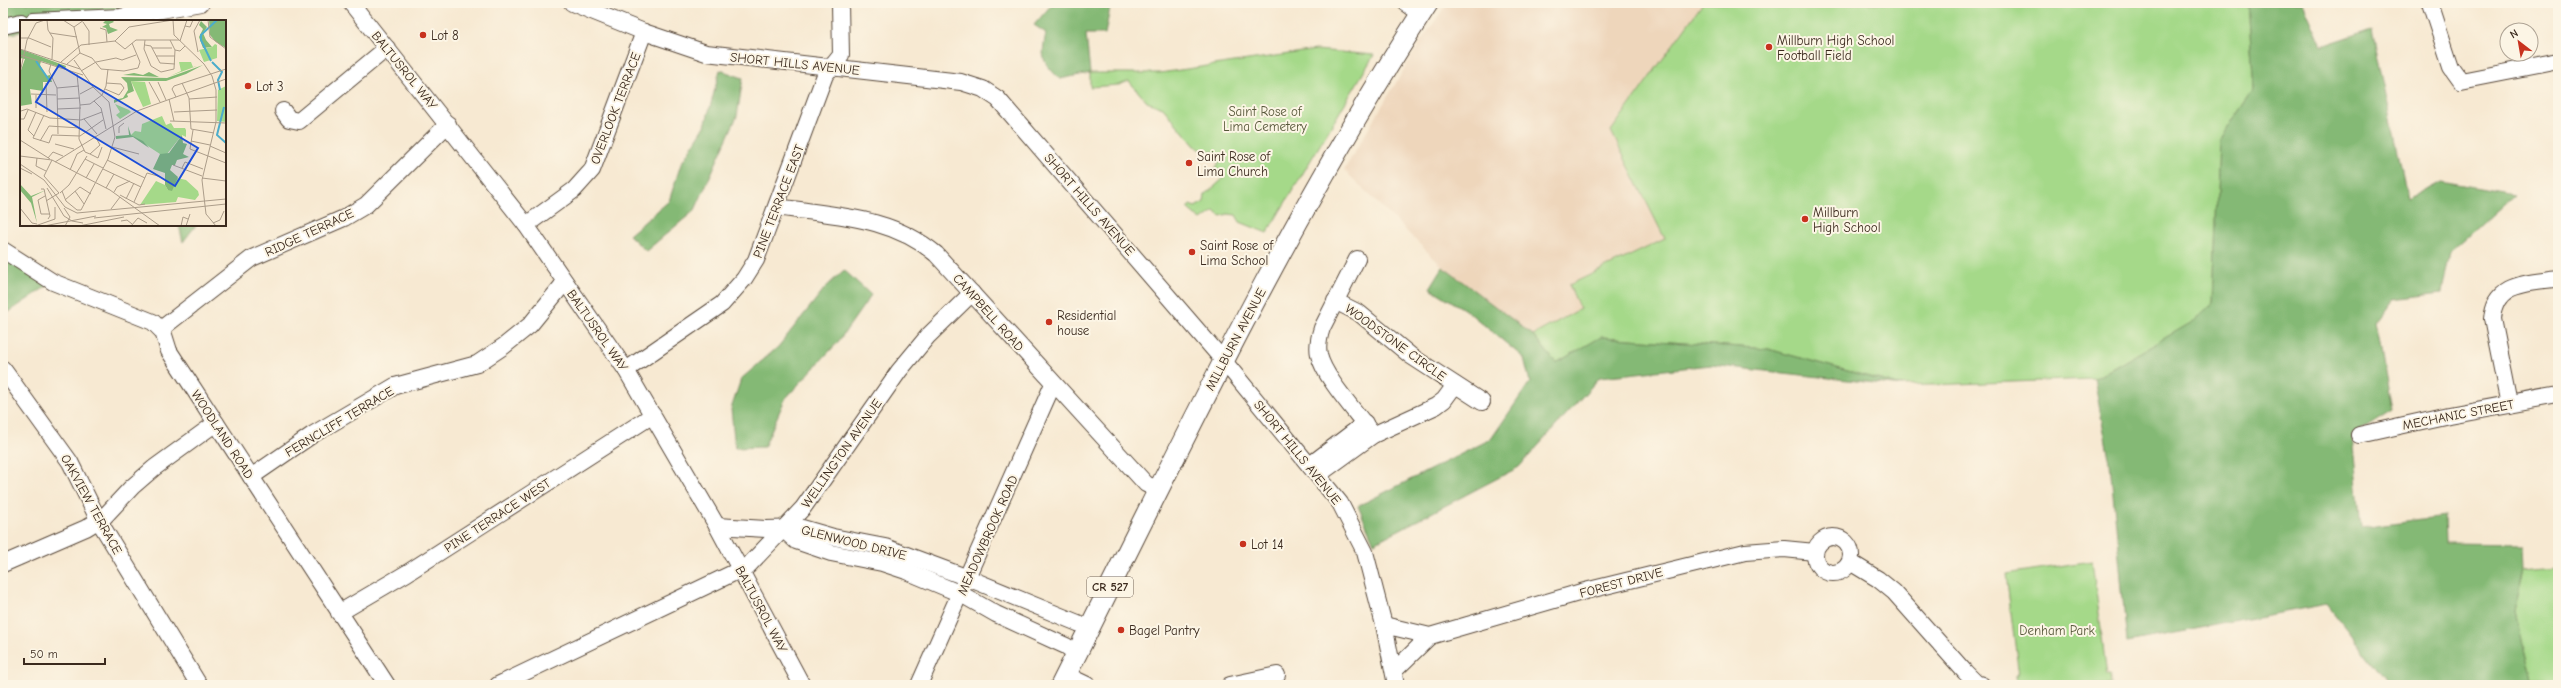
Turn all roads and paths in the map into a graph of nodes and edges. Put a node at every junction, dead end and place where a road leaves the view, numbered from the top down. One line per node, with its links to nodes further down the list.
1 (201, 3): 7 (street)
2 (351, 3): 11 (street, BALTUSROL WAY)
3 (572, 3): 10 (street, SHORT HILLS AVENUE)
4 (840, 3): 13 (street, PINE TERRACE EAST)
5 (2430, 3): 12 (street)
6 (1418, 7): 25 (main road, MILLBURN AVENUE / CR 527)
7 (55, 20)
8 (20, 22): 9 (street)
9 (3, 26)
10 (644, 32): 13 (street, SHORT HILLS AVENUE); 17 (street, OVERLOOK TERRACE)
11 (387, 48): 14 (street); 15 (street, BALTUSROL WAY)
12 (2558, 62)
13 (832, 67): 16 (street, PINE TERRACE EAST); 25 (street, SHORT HILLS AVENUE)
14 (283, 111)
15 (448, 124): 17 (street, BALTUSROL WAY); 24 (street, RIDGE TERRACE)
16 (778, 207): 22 (street, CAMPBELL ROAD); 27 (street, PINE TERRACE EAST)
17 (526, 225): 21 (street, BALTUSROL WAY)
18 (3, 250): 24 (street)
19 (1357, 258): 23 (street, WOODSTONE CIRCLE)
20 (2558, 279): 32 (street)
21 (565, 282): 27 (street, BALTUSROL WAY); 38 (street, FERNCLIFF TERRACE)
22 (972, 293): 28 (street, CAMPBELL ROAD); 42 (street, WELLINGTON AVENUE)
23 (1335, 301): 29 (street, WOODSTONE CIRCLE); 35 (street, WOODSTONE CIRCLE)
24 (161, 329): 34 (street, WOODLAND ROAD)
25 (1224, 360): 37 (street, SHORT HILLS AVENUE); 39 (main road, MILLBURN AVENUE / CR 527)
26 (3, 369): 40 (street, OAKVIEW TERRACE)
27 (626, 370): 33 (street, BALTUSROL WAY)
28 (1053, 384): 39 (street, CAMPBELL ROAD); 47 (street, MEADOWBROOK ROAD)
29 (1455, 385): 31 (street, WOODSTONE CIRCLE); 35 (street, WOODSTONE CIRCLE)
30 (2558, 395): 32 (street, MECHANIC STREET)
31 (1482, 402)
32 (2509, 404): 36 (street, MECHANIC STREET)
33 (653, 415): 41 (street, BALTUSROL WAY); 49 (street, PINE TERRACE WEST)
34 (216, 423): 38 (street, WOODLAND ROAD); 40 (street)
35 (1369, 429): 37 (street, WOODSTONE CIRCLE)
36 (2359, 434)
37 (1314, 470): 50 (street, SHORT HILLS AVENUE)
38 (251, 477): 49 (street, WOODLAND ROAD)
39 (1159, 490): 51 (main road, MILLBURN AVENUE / CR 527)
40 (99, 521): 45 (street); 57 (street, OAKVIEW TERRACE)
41 (717, 526): 42 (street); 46 (street, BALTUSROL WAY)
42 (783, 529): 46 (street, WELLINGTON AVENUE); 47 (street, GLENWOOD DRIVE); 48 (street, GLENWOOD DRIVE)
43 (1814, 552): 44 (street); 44 (street); 52 (street, FOREST DRIVE)
44 (1850, 562): 64 (street)
45 (3, 564)
46 (741, 569): 59 (street, WELLINGTON AVENUE); 60 (street, BALTUSROL WAY)
47 (968, 578): 48 (street, MEADOWBROOK ROAD); 51 (street, GLENWOOD DRIVE)
48 (961, 594): 53 (street, GLENWOOD DRIVE); 61 (street, MEADOWBROOK ROAD)
49 (339, 613): 58 (street, WOODLAND ROAD)
50 (1384, 625): 52 (street, FOREST DRIVE); 55 (street, SHORT HILLS AVENUE)
51 (1090, 628): 53 (main road, MILLBURN AVENUE / CR 527)
52 (1430, 636): 55 (street, FOREST DRIVE)
53 (1077, 654): 56 (main road, MILLBURN AVENUE / CR 527)
54 (1277, 675): 63 (street)
55 (1395, 678)
56 (1063, 680): 62 (street)
57 (198, 685)
58 (387, 685)
59 (498, 685)
60 (802, 685)
61 (919, 685)
62 (1087, 685)
63 (1230, 685)
64 (1982, 685)

